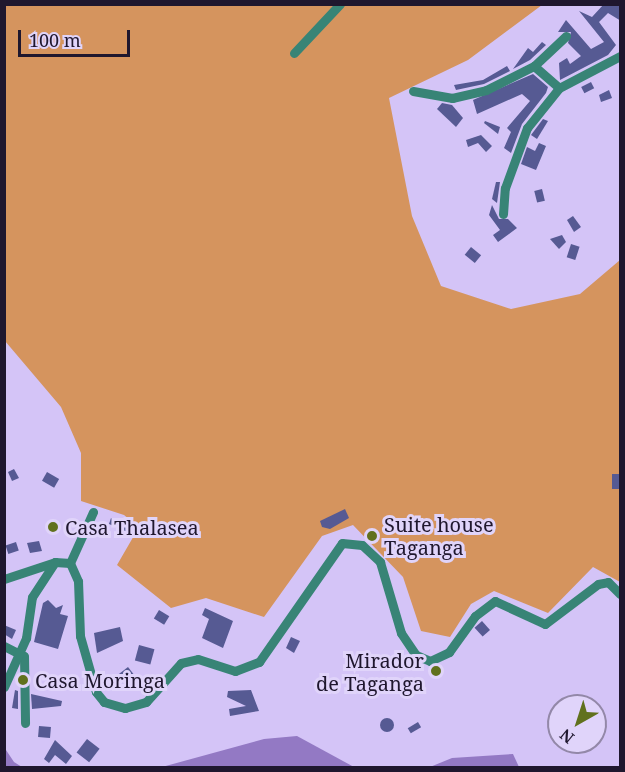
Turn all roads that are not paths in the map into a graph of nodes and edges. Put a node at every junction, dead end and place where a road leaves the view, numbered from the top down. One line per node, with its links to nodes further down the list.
1 (340, 4): 3 (street)
2 (566, 36): 5 (street)
3 (294, 53)
4 (621, 56): 6 (street)
5 (534, 66): 6 (street); 7 (street)
6 (559, 88): 8 (street)
7 (413, 91)
8 (503, 214)
9 (93, 512): 11 (street)
10 (55, 562): 11 (street); 12 (street); 15 (street)
11 (70, 563): 13 (street)
12 (4, 579)
13 (621, 594)
14 (4, 645): 15 (street)
15 (20, 651): 16 (street); 17 (street)
16 (4, 687)
17 (25, 723)

